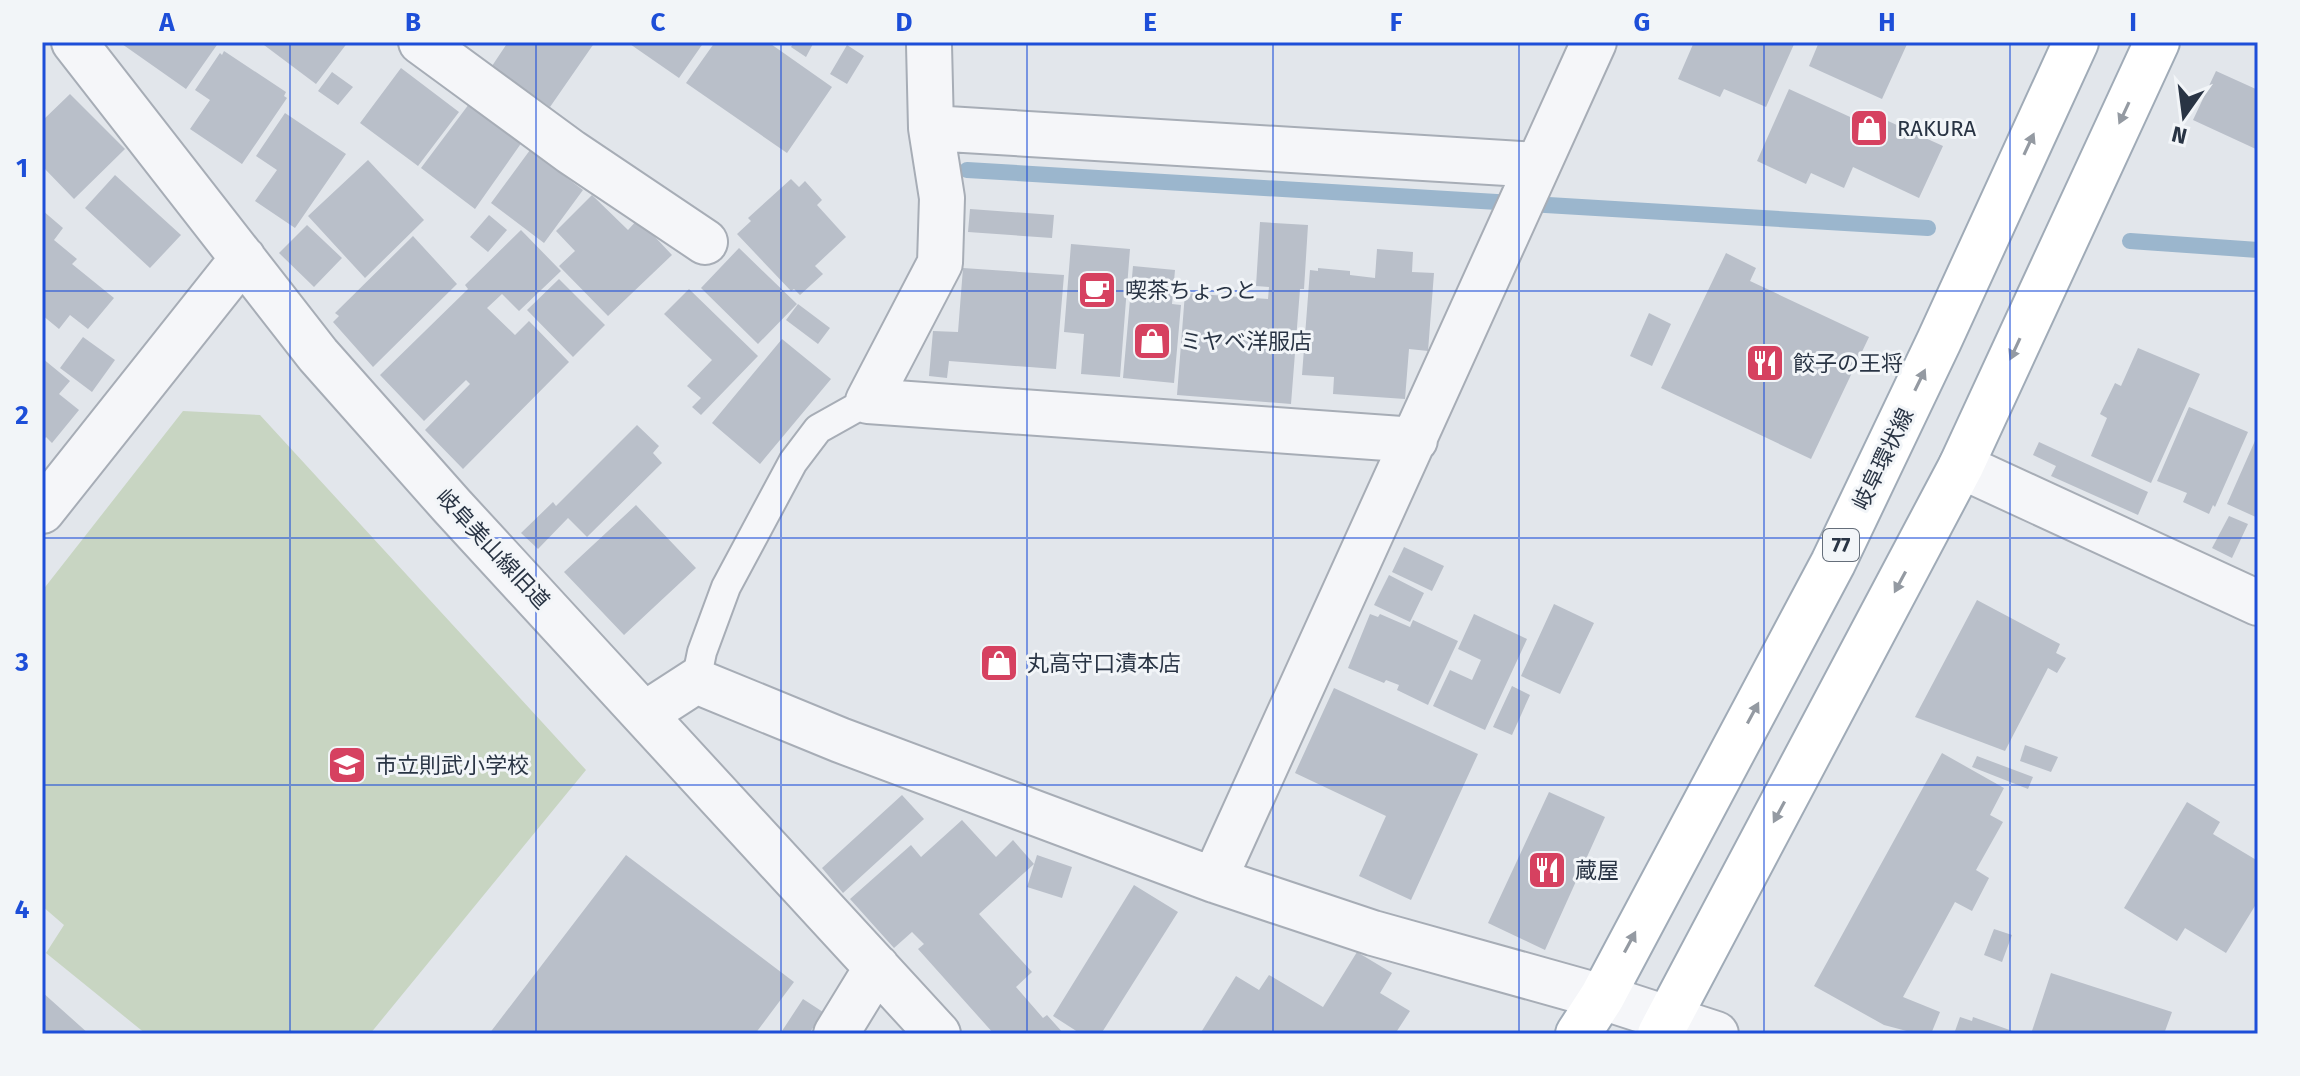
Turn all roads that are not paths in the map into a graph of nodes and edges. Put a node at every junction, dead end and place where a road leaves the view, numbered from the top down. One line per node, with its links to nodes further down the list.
1 (74, 42): 10 (street, 岐阜美山線旧道)
2 (421, 42): 9 (street)
3 (1594, 42): 8 (street)
4 (2076, 42): 20 (main road, 岐阜環状線 / 77, one-way to 4)
5 (2157, 42): 13 (main road, one-way to 13)
6 (927, 43): 7 (street)
7 (931, 128): 8 (street); 11 (street)
8 (1527, 191): 12 (street)
9 (705, 242)
10 (243, 258): 14 (street); 17 (street, 岐阜美山線旧道)
11 (868, 401): 12 (street); 16 (lane)
12 (1415, 440): 18 (street)
13 (1961, 466): 15 (street); 21 (main road, one-way to 21)
14 (48, 492)
15 (2258, 603)
16 (696, 681): 17 (street); 18 (street)
17 (645, 714): 19 (street, 岐阜美山線旧道)
18 (1214, 880): 20 (street)
19 (877, 967): 22 (street); 23 (street, 岐阜美山線旧道)
20 (1602, 997): 21 (street); 24 (main road, 岐阜環状線 / 77)
21 (1664, 1026): 25 (street)
22 (836, 1034)
23 (938, 1034)
24 (1578, 1034)
25 (1716, 1034)

